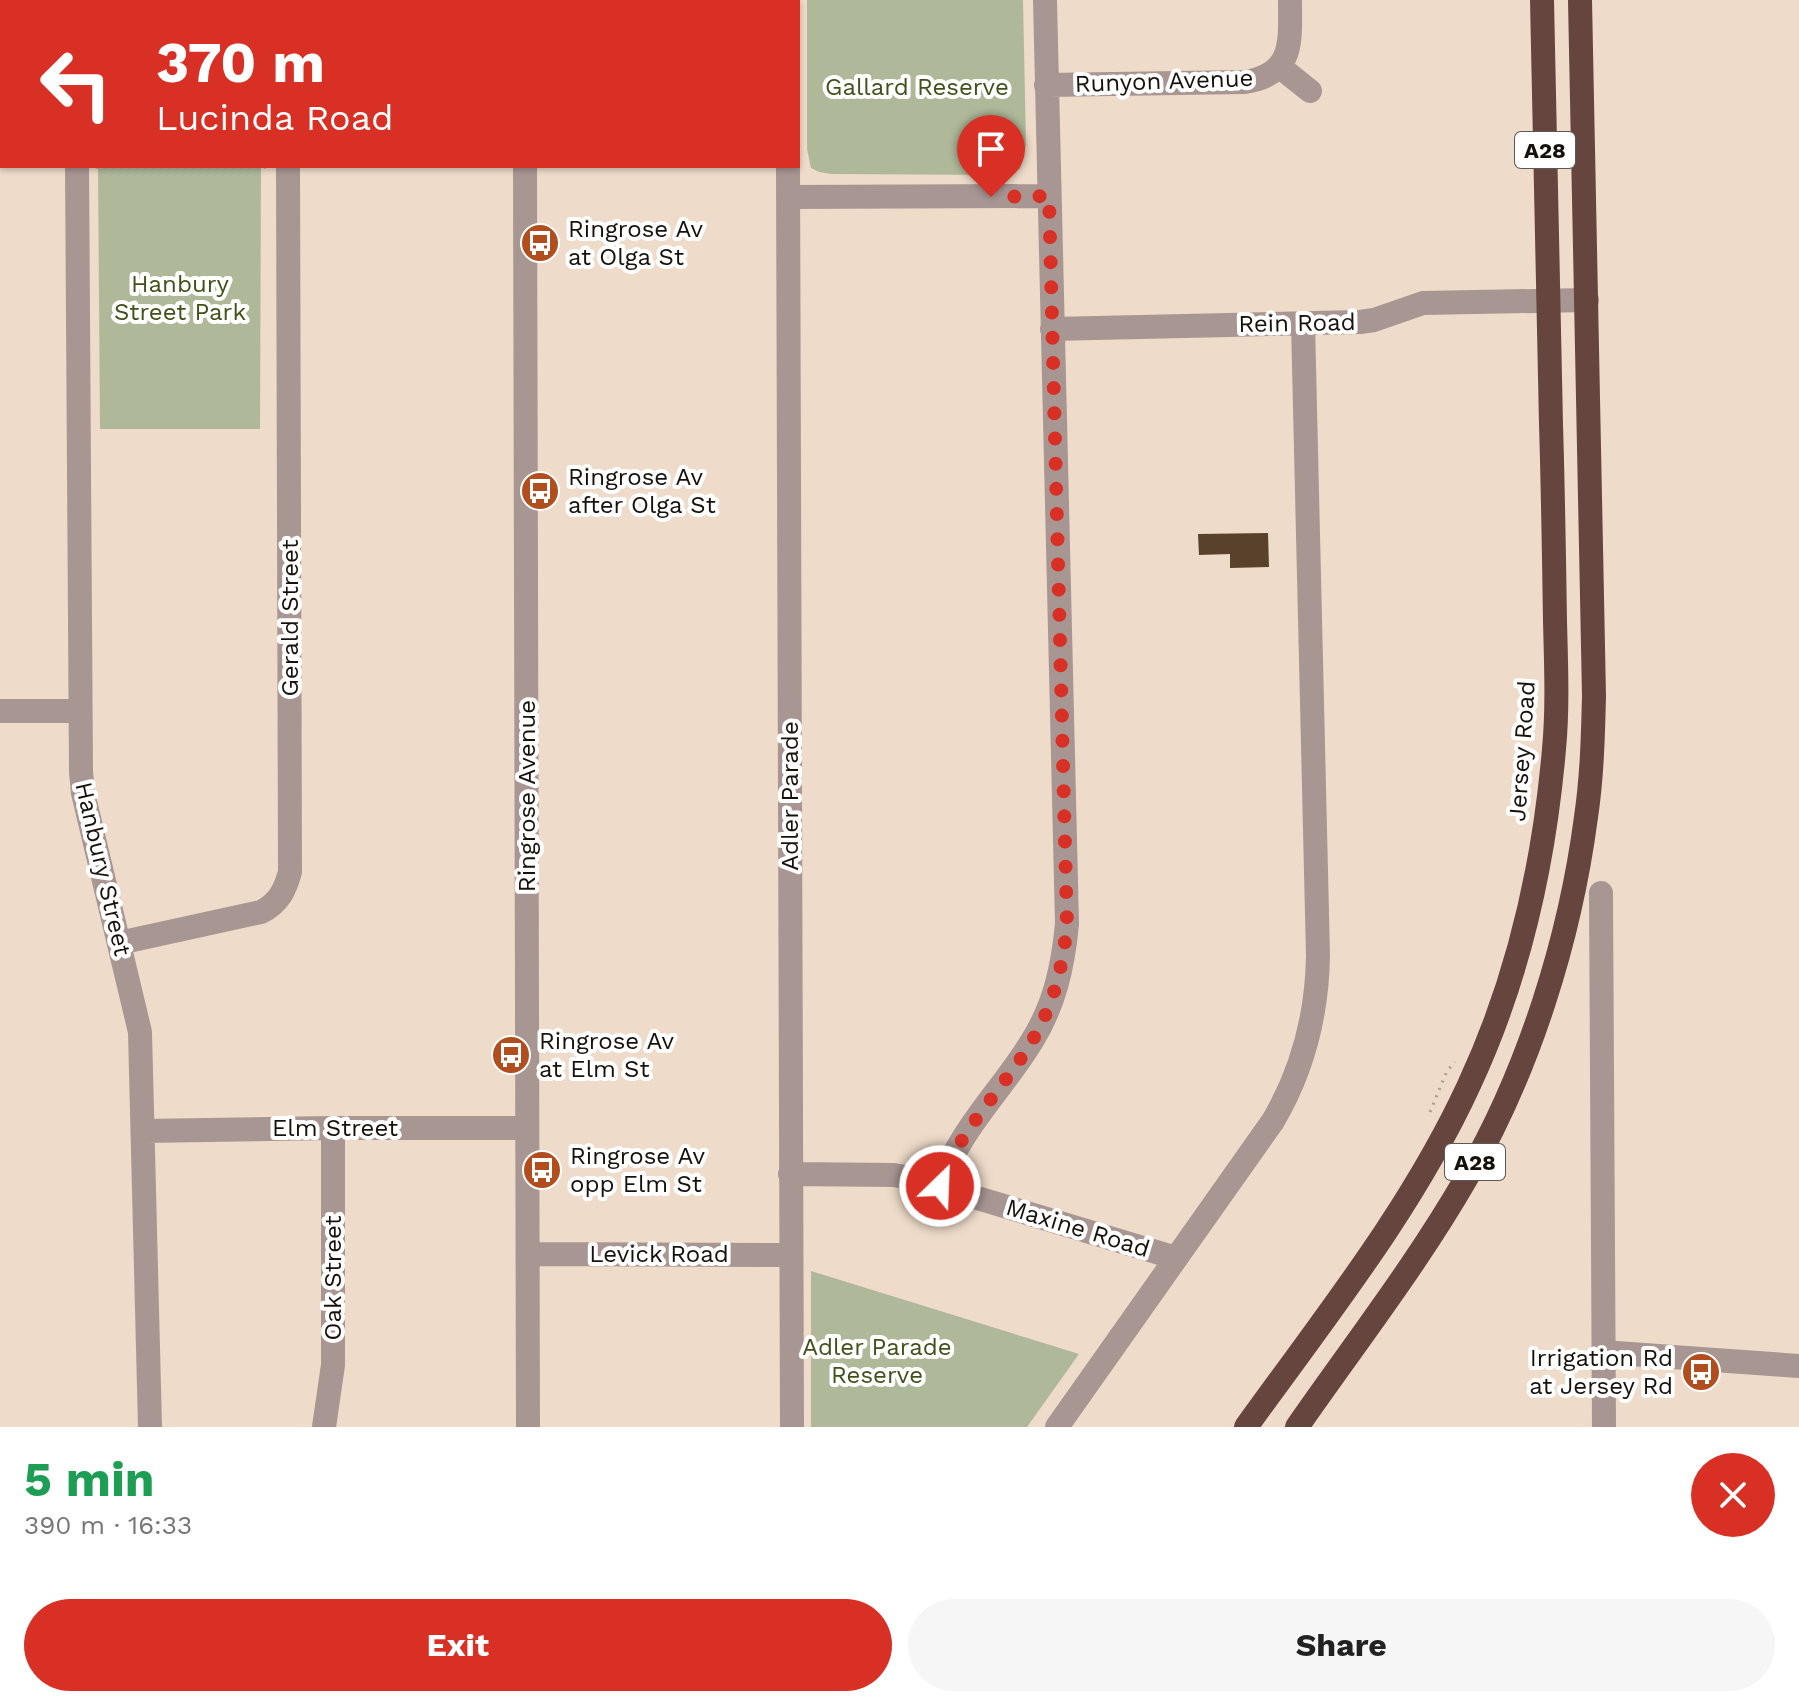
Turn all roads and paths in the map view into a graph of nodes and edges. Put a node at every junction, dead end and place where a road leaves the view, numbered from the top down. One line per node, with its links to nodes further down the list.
1 (1045, 0): 6 (street)
2 (1290, 0): 5 (street, Runyon Avenue)
3 (1542, 0): 14 (highway, Jersey Road / A28)
4 (1580, 0): 15 (highway, A28)
5 (1280, 67): 6 (street, Runyon Avenue); 7 (street, Runyon Avenue)
6 (1046, 85): 12 (street)
7 (1310, 91)
8 (77, 168): 19 (street, Hanbury Street)
9 (288, 168): 21 (street, Gerald Street)
10 (525, 168): 25 (street, Ringrose Avenue)
11 (788, 168): 13 (street, Adler Parade)
12 (1049, 196): 13 (street); 17 (street)
13 (789, 197): 27 (street, Adler Parade)
14 (1548, 300): 15 (street, Rein Road); 16 (street, Rein Road); 39 (highway, Jersey Road / A28)
15 (1587, 300): 40 (highway, A28)
16 (1303, 323): 17 (street, Rein Road); 31 (street)
17 (1052, 329): 28 (street)
18 (0, 711): 19 (street)
19 (79, 711): 21 (street, Hanbury Street)
20 (1601, 893): 32 (street)
21 (119, 943): 26 (street, Hanbury Street)
22 (1457, 1060): 23 (path)
23 (1430, 1112)
24 (333, 1128): 25 (street, Elm Street); 26 (street, Elm Street); 35 (street, Oak Street)
25 (527, 1128): 29 (street, Ringrose Avenue)
26 (143, 1131): 34 (street, Hanbury Street)
27 (790, 1174): 28 (street, Maxine Road); 30 (street, Adler Parade)
28 (940, 1186): 31 (street, Maxine Road)
29 (528, 1254): 30 (street, Levick Road); 36 (street, Ringrose Avenue)
30 (790, 1255): 37 (street, Adler Parade)
31 (1176, 1258): 38 (street)
32 (1602, 1352): 33 (street); 41 (street)
33 (1799, 1366)
34 (150, 1427)
35 (324, 1427)
36 (528, 1427)
37 (792, 1427)
38 (1057, 1427)
39 (1246, 1427)
40 (1297, 1427)
41 (1604, 1427)

